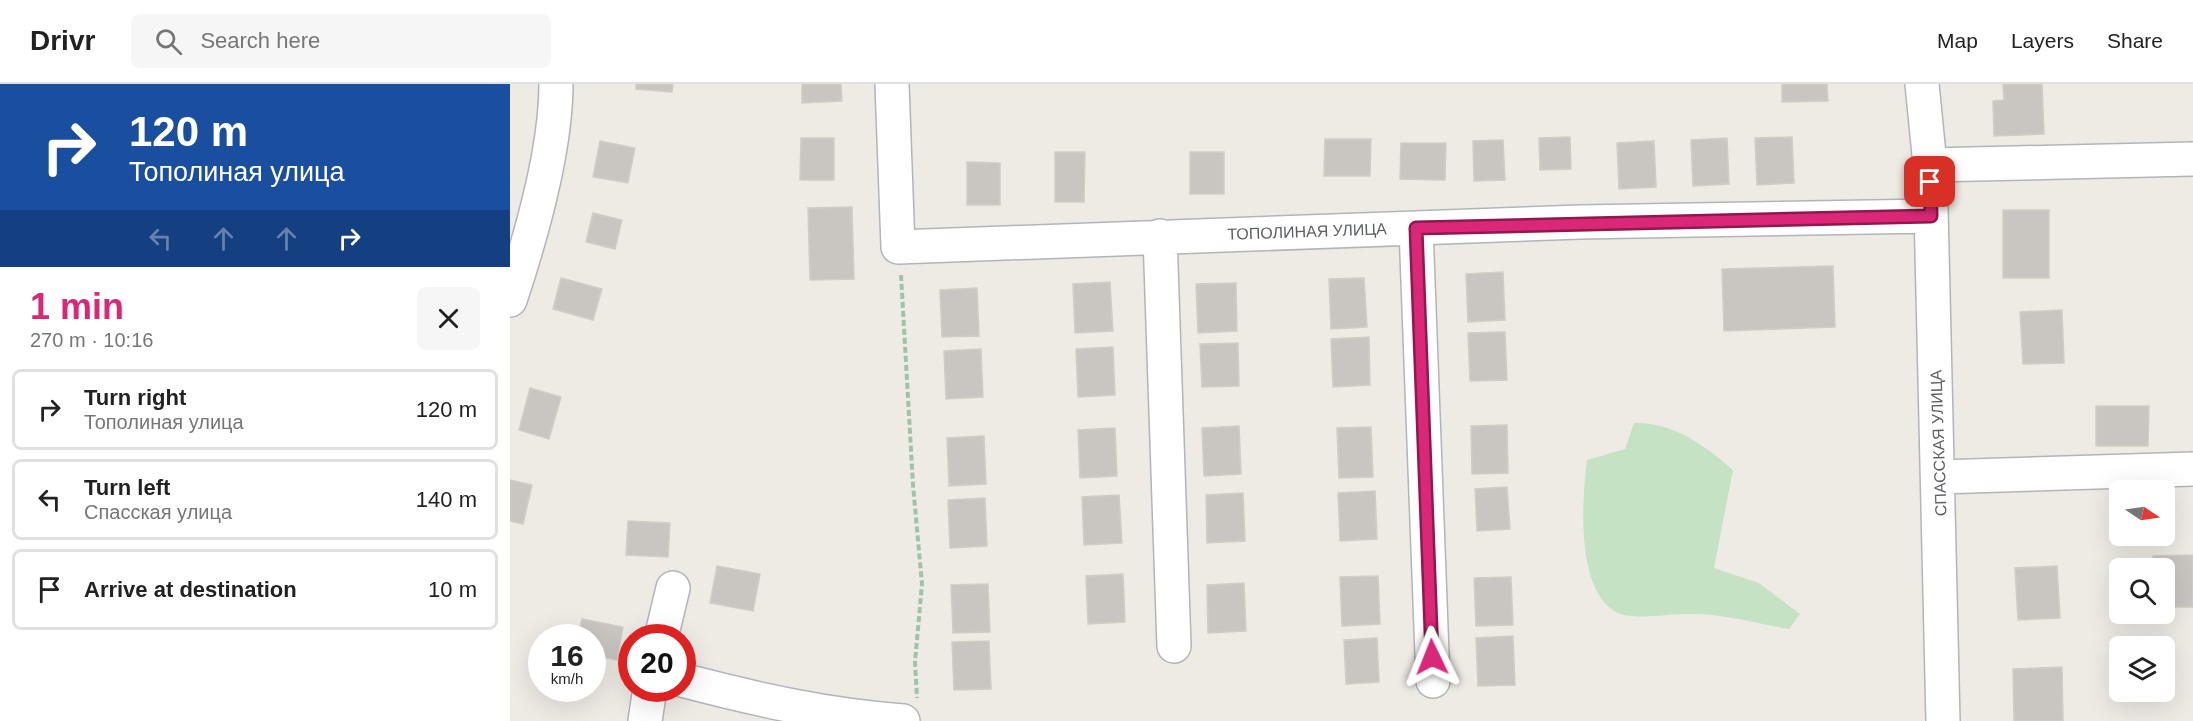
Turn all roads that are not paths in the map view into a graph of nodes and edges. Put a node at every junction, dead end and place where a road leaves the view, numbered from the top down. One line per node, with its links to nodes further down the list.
1 (556, 84): 9 (street)
2 (892, 84): 8 (street, ТОПОЛИНАЯ УЛИЦА)
3 (1922, 84): 5 (street, СПАССКАЯ УЛИЦА)
4 (2193, 159): 5 (street)
5 (1930, 165): 6 (street, СПАССКАЯ УЛИЦА)
6 (1931, 216): 7 (street, ТОПОЛИНАЯ УЛИЦА); 11 (street, СПАССКАЯ УЛИЦА)
7 (1416, 228): 8 (street, ТОПОЛИНАЯ УЛИЦА); 15 (street)
8 (1160, 236): 14 (street)
9 (510, 300)
10 (2193, 469): 11 (street)
11 (1939, 477): 20 (street, СПАССКАЯ УЛИЦА)
12 (673, 588): 13 (street)
13 (664, 624)
14 (1174, 646)
15 (1433, 681)
16 (696, 684): 18 (street)
17 (648, 702): 19 (street)
18 (910, 715)
19 (645, 721)
20 (1943, 721)

